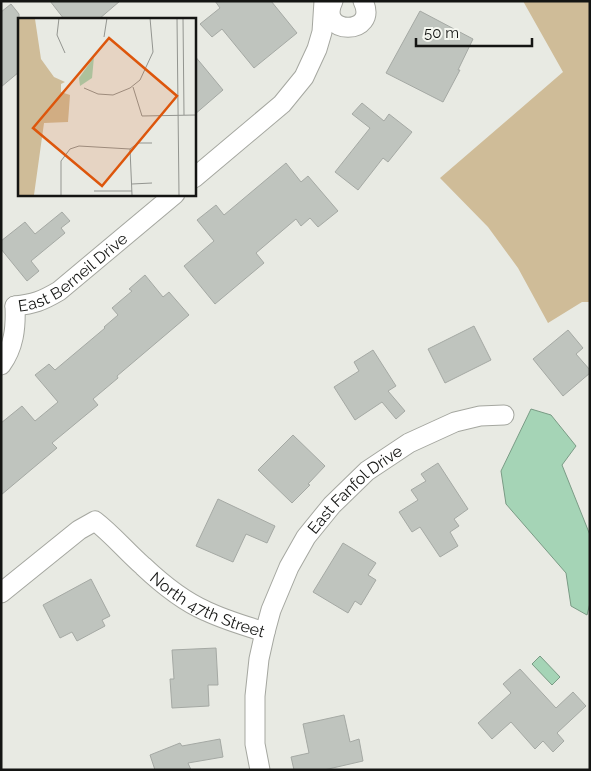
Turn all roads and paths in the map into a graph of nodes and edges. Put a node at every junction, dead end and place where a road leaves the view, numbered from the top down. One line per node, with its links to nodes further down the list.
1 (364, 1): 2 (street)
2 (328, 5): 3 (street)
3 (195, 177)
4 (174, 195): 5 (street, East Berneil Drive)
5 (8, 302): 6 (street, East Berneil Drive)
6 (1, 365)
7 (504, 415): 9 (street, East Fanfol Drive)
8 (1, 593): 9 (street, North 47th Street)
9 (265, 632): 10 (street, North 47th Street)
10 (260, 770)

